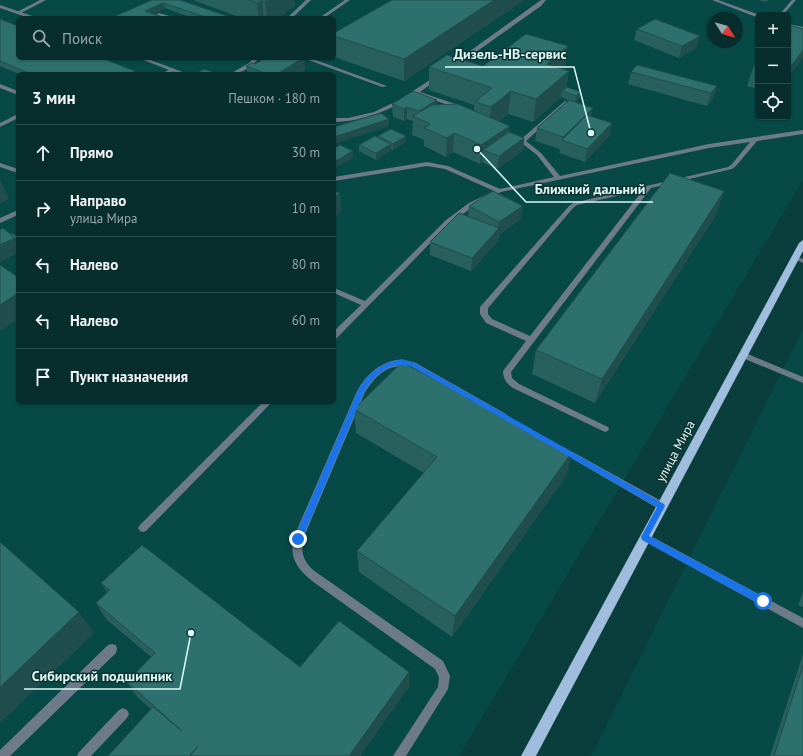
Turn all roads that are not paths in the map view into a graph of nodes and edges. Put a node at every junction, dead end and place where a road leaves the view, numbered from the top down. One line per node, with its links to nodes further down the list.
1 (44, 0): 8 (street)
2 (307, 0): 14 (street)
3 (348, 0): 15 (street)
4 (544, 0): 21 (street)
5 (714, 0): 11 (street)
6 (794, 0): 9 (street)
7 (1, 7): 8 (street)
8 (18, 12): 12 (street)
9 (784, 12)
10 (159, 14): 13 (street)
11 (755, 15)
12 (28, 16)
13 (165, 16)
14 (291, 16)
15 (324, 16)
16 (791, 26): 17 (street)
17 (803, 28)
18 (145, 60): 22 (street)
19 (258, 60): 25 (street)
20 (311, 60): 28 (street)
21 (448, 69)
22 (172, 70): 23 (street); 24 (street)
23 (168, 72)
24 (178, 72)
25 (237, 72)
26 (442, 74): 29 (street)
27 (0, 86): 30 (street)
28 (384, 86)
29 (416, 92): 32 (street); 35 (street)
30 (16, 93)
31 (565, 103): 42 (street)
32 (471, 111)
33 (16, 117): 37 (street)
34 (336, 120): 35 (street)
35 (346, 121): 36 (street)
36 (336, 124)
37 (0, 125)
38 (803, 132): 39 (street)
39 (756, 138): 42 (street); 44 (street)
40 (0, 165): 41 (street)
41 (16, 170)
42 (558, 178): 45 (street)
43 (336, 179): 45 (street)
44 (649, 187): 53 (street); 53 (street)
45 (499, 191): 51 (street)
46 (16, 213): 47 (street)
47 (0, 222)
48 (803, 243): 49 (main road, улица Мира)
49 (799, 260): 54 (main road, улица Мира)
50 (336, 291): 51 (street)
51 (366, 304): 52 (street)
52 (336, 334)
53 (532, 340): 58 (street)
54 (743, 354): 55 (street); 60 (main road, улица Мира)
55 (803, 380)
56 (266, 404): 61 (street)
57 (510, 420): 68 (street)
58 (605, 429)
59 (551, 443): 60 (street)
60 (662, 506): 62 (main road, улица Мира)
61 (143, 528)
62 (645, 537): 63 (street); 69 (main road, улица Мира)
63 (803, 623)
64 (112, 649): 66 (street)
65 (123, 714): 67 (street)
66 (2, 756)
67 (83, 756)
68 (399, 756)
69 (528, 756)

